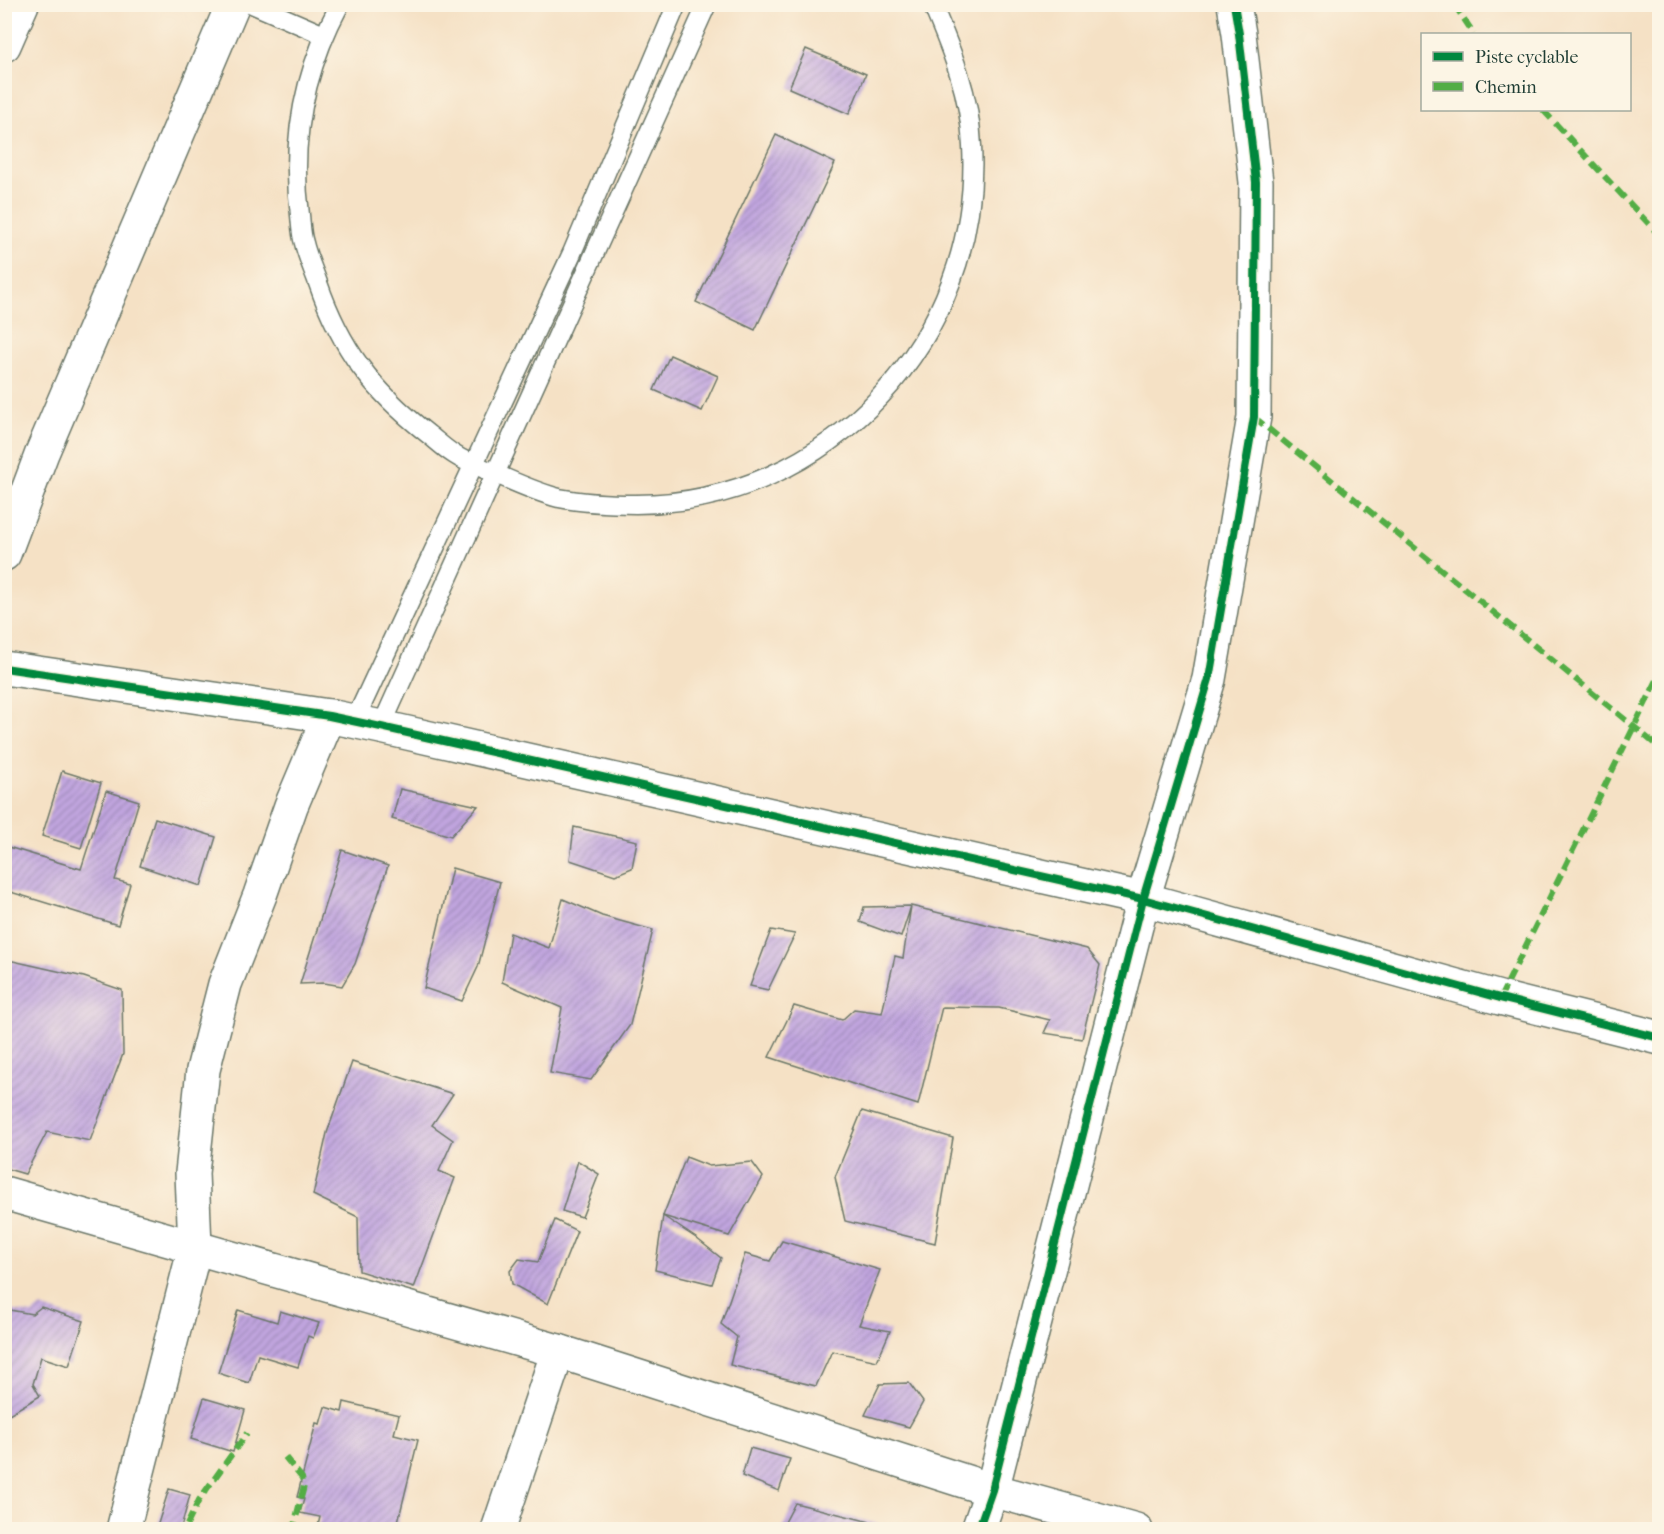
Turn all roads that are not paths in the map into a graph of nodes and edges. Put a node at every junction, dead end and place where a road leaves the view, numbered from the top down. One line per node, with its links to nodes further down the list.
1 (22, 4): 10 (street)
2 (232, 4): 17 (street)
3 (252, 4): 9 (lane)
4 (340, 4): 9 (lane)
5 (677, 4): 11 (lane)
6 (707, 4): 12 (lane)
7 (932, 4): 16 (lane)
8 (1234, 4): 20 (street)
9 (324, 35): 15 (lane)
10 (4, 45)
11 (635, 104): 12 (lane); 13 (lane)
12 (658, 113): 14 (lane)
13 (572, 253): 14 (lane); 15 (lane)
14 (592, 262): 16 (lane)
15 (475, 465): 16 (lane); 19 (lane)
16 (497, 474): 19 (lane)
17 (4, 554)
18 (4, 668): 19 (street)
19 (355, 722): 20 (street); 23 (street)
20 (1143, 899): 21 (street); 25 (street)
21 (1659, 1038)
22 (4, 1193): 23 (street)
23 (195, 1247): 24 (street); 26 (street)
24 (558, 1351): 25 (street); 27 (street)
25 (992, 1490): 28 (street); 29 (street)
26 (123, 1530)
27 (498, 1530)
28 (978, 1530)
29 (1136, 1530)

